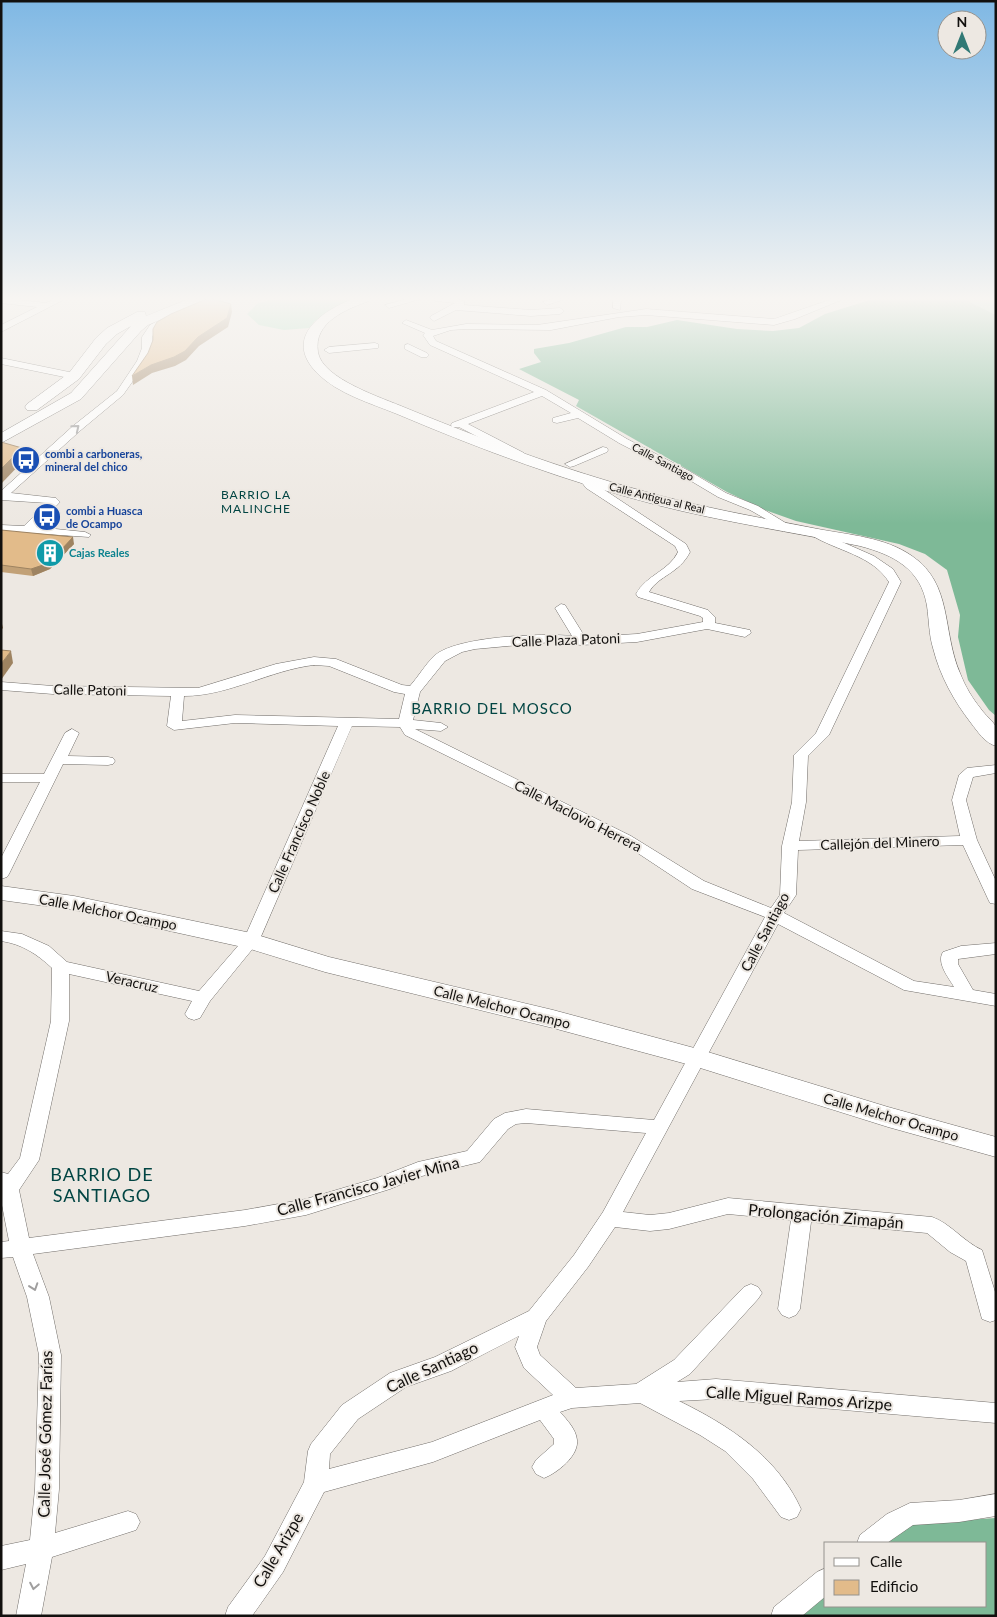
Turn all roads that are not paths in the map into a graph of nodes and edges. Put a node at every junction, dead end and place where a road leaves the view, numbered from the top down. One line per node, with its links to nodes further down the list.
1 (62, 373): 7 (street)
2 (76, 373): 7 (main road)
3 (96, 373): 12 (main road)
4 (134, 373): 17 (street, one-way to 4)
5 (325, 373): 14 (main road, Calle Antigua al Real)
6 (501, 373): 8 (street, Calle Santiago)
7 (74, 376): 11 (main road)
8 (543, 392): 9 (street, Calle Santiago); 14 (street)
9 (581, 414): 10 (street); 18 (street, Calle Santiago)
10 (557, 420)
11 (1, 424)
12 (1, 439)
13 (603, 450): 15 (street)
14 (537, 464): 16 (main road, Calle Antigua al Real)
15 (570, 464)
16 (585, 480): 18 (main road, Calle Antigua al Real); 24 (street)
17 (2, 496): 20 (street)
18 (785, 527): 21 (main road, Calle Antigua al Real)
19 (1, 528): 20 (street)
20 (27, 530): 22 (street)
21 (816, 533): 34 (main road, Calle Antigua al Real); 41 (street, Calle Santiago)
22 (85, 535)
23 (564, 612): 26 (street)
24 (706, 625): 25 (street); 26 (street, Calle Plaza Patoni)
25 (746, 633)
26 (580, 641): 28 (street, Calle Plaza Patoni)
27 (1, 686): 29 (street, Calle Patoni)
28 (413, 691): 29 (street, Calle Patoni); 31 (street, Calle Plaza Patoni)
29 (178, 692): 30 (street)
30 (348, 722): 31 (street); 47 (street, Calle Francisco Noble)
31 (405, 723): 32 (street); 45 (street, Calle Maclovio Herrera)
32 (441, 727)
33 (72, 733): 35 (street)
34 (996, 740)
35 (58, 760): 36 (street); 39 (street)
36 (108, 761)
37 (996, 769): 40 (street)
38 (1, 778): 39 (street)
39 (50, 778): 42 (street)
40 (969, 840): 41 (street, Callejón del Minero); 44 (street)
41 (790, 846): 45 (street, Calle Santiago)
42 (1, 874)
43 (1, 893): 47 (main road, Calle Melchor Ocampo)
44 (994, 893)
45 (774, 915): 50 (street, Calle Maclovio Herrera); 54 (street, Calle Santiago)
46 (1, 936): 49 (street)
47 (250, 941): 51 (street, Calle Francisco Noble); 54 (main road, Calle Melchor Ocampo)
48 (996, 948): 50 (street)
49 (61, 966): 51 (street, Veracruz); 57 (street, Calle José Gómez Farías)
50 (967, 996): 52 (street, Calle Maclovio Herrera)
51 (203, 998): 53 (street, Calle Francisco Noble)
52 (996, 1000)
53 (194, 1014)
54 (698, 1058): 55 (street, Calle Santiago); 56 (main road, Calle Melchor Ocampo)
55 (659, 1127): 59 (street, Calle Santiago); 60 (street, Calle Francisco Javier Mina)
56 (996, 1147)
57 (5, 1184): 60 (street, Calle José Gómez Farías)
58 (802, 1214): 59 (street, Prolongación Zimapán); 62 (street); 63 (street, Prolongación Zimapán)
59 (610, 1218): 64 (street, Calle Santiago)
60 (11, 1250): 75 (street, Calle José Gómez Farías, one-way to 75)
61 (750, 1294): 65 (street)
62 (789, 1309)
63 (990, 1313)
64 (537, 1317): 66 (street, Calle Santiago); 70 (street, Calle Santiago)
65 (642, 1393): 66 (street, Calle Miguel Ramos Arizpe); 68 (street, Calle Miguel Ramos Arizpe); 72 (street)
66 (571, 1398): 67 (street, Calle Miguel Ramos Arizpe)
67 (544, 1409): 69 (street); 70 (street, Calle Miguel Ramos Arizpe)
68 (996, 1413)
69 (544, 1467)
70 (316, 1483): 79 (street, Calle Arizpe)
71 (996, 1505): 74 (street)
72 (789, 1509)
73 (128, 1522): 75 (street)
74 (870, 1542)
75 (41, 1549): 76 (street); 78 (street, Calle José Gómez Farías, one-way to 78)
76 (1, 1558)
77 (824, 1582): 80 (street)
78 (28, 1616)
79 (237, 1616)
80 (783, 1616)

